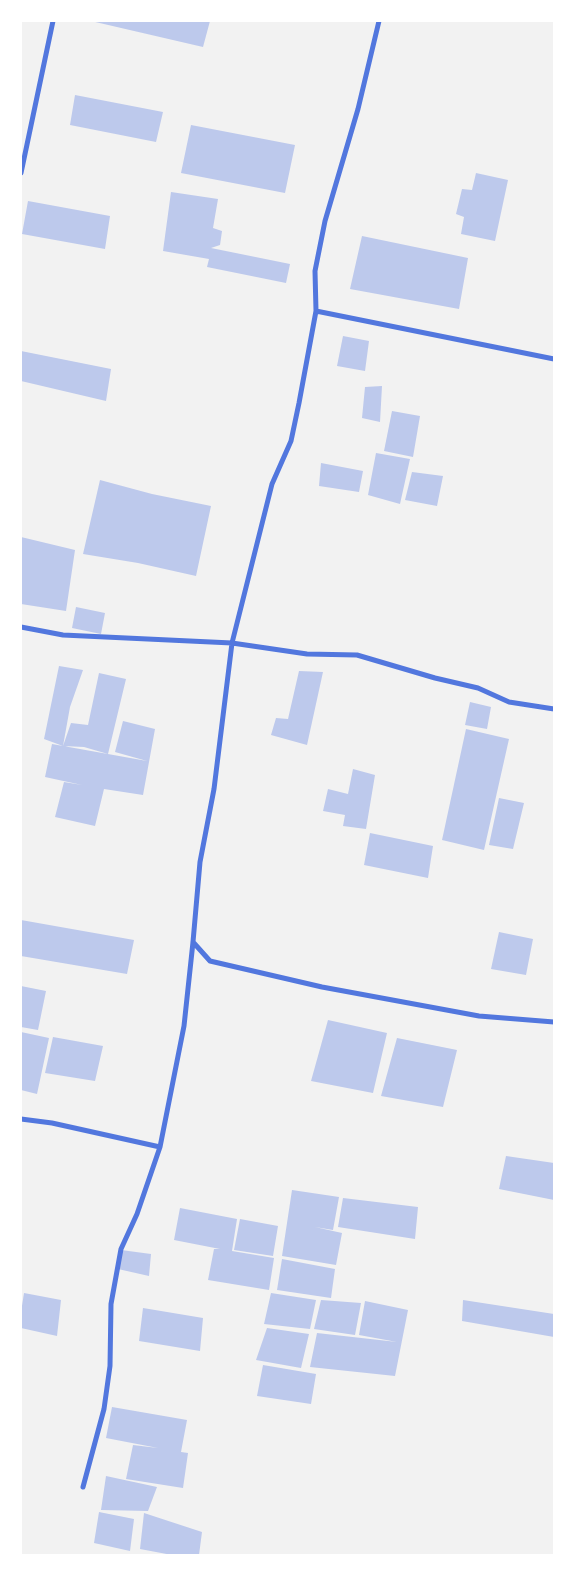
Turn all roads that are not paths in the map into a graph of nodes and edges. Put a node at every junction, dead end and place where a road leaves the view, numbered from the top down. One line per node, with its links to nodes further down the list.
1 (53, 21): 3 (street)
2 (379, 21): 4 (street)
3 (21, 173)
4 (316, 311): 5 (street); 7 (street)
5 (554, 359)
6 (21, 628): 7 (street)
7 (232, 644): 8 (street); 9 (street)
8 (554, 709)
9 (194, 942): 10 (street); 12 (street)
10 (554, 1022)
11 (21, 1120): 12 (street)
12 (160, 1147): 13 (street)
13 (83, 1487)

